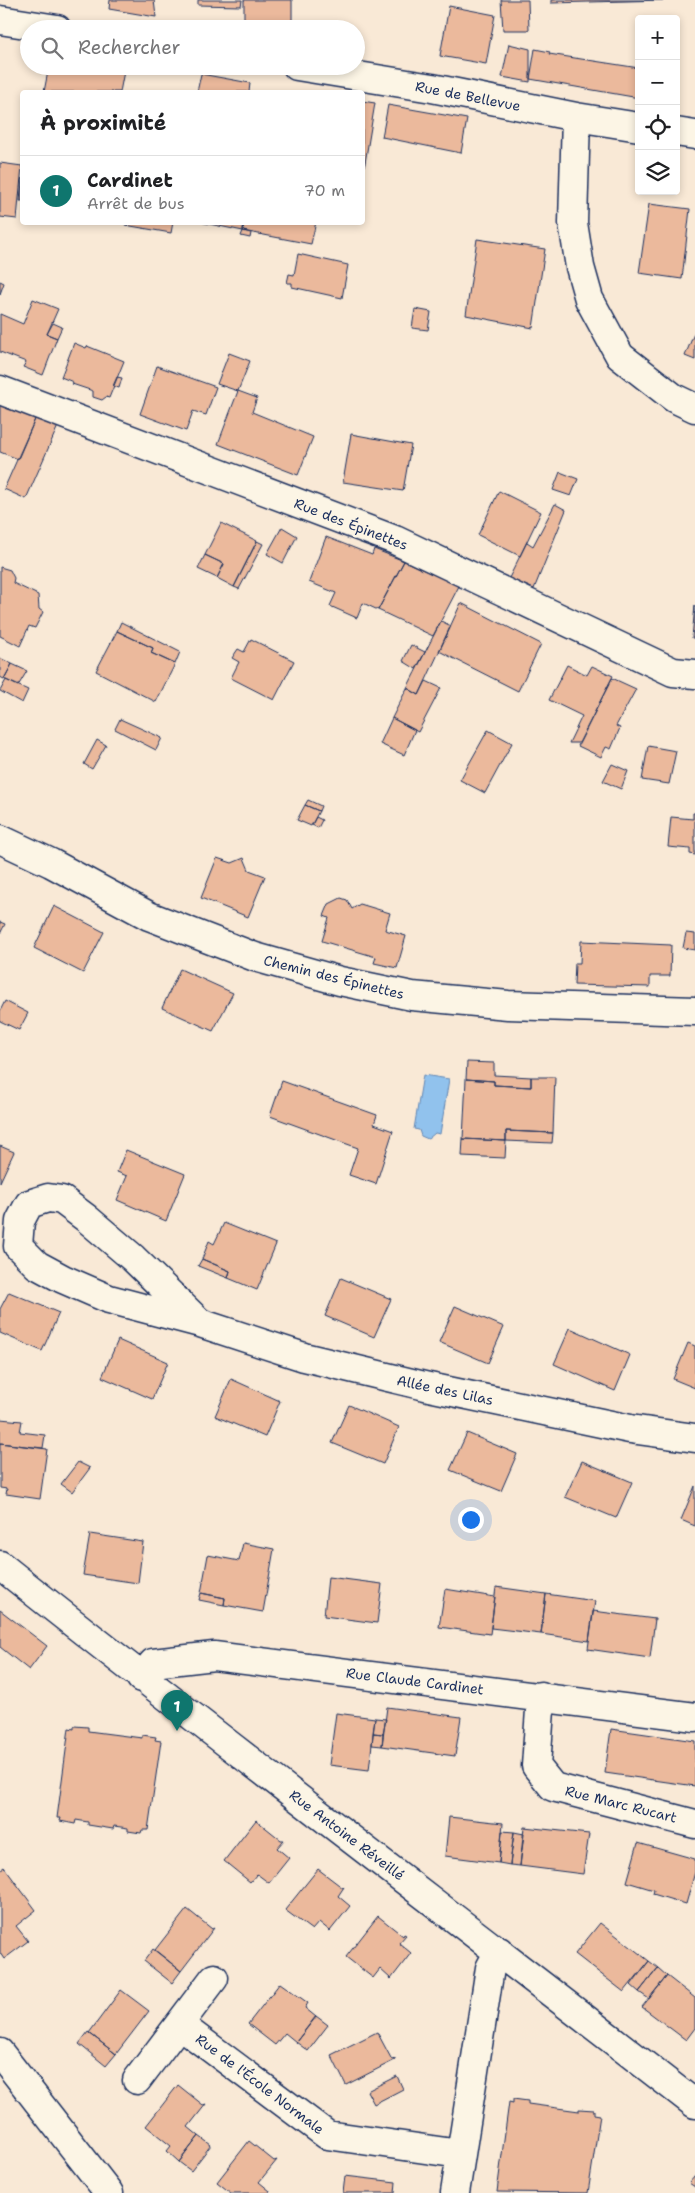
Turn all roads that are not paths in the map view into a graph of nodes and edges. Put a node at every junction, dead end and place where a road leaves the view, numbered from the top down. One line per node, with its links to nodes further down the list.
1 (0, 20): 2 (street)
2 (20, 23)
3 (352, 75): 4 (street, Rue de Bellevue)
4 (576, 117): 5 (street, Rue de Bellevue); 9 (street)
5 (635, 126)
6 (680, 133): 7 (street)
7 (695, 135)
8 (0, 390): 10 (street, Rue des Épinettes)
9 (695, 408)
10 (695, 674)
11 (0, 839): 12 (street, Chemin des Épinettes)
12 (695, 1011)
13 (200, 1323): 13 (street, Allée des Lilas); 14 (street, Allée des Lilas)
14 (695, 1438)
15 (0, 1566): 16 (street, Rue Antoine Réveillé)
16 (141, 1678): 17 (street, Rue Claude Cardinet); 20 (street, Rue Antoine Réveillé)
17 (542, 1696): 18 (street, Rue Claude Cardinet); 19 (street, Rue Marc Rucart)
18 (695, 1717)
19 (695, 1824)
20 (499, 1951): 25 (street, Rue Antoine Réveillé); 26 (street)
21 (214, 1978): 22 (street)
22 (180, 2025): 24 (street); 26 (street, Rue de l'École Normale)
23 (0, 2053): 27 (street)
24 (137, 2080)
25 (695, 2104)
26 (460, 2154): 28 (street)
27 (109, 2193)
28 (455, 2193)

